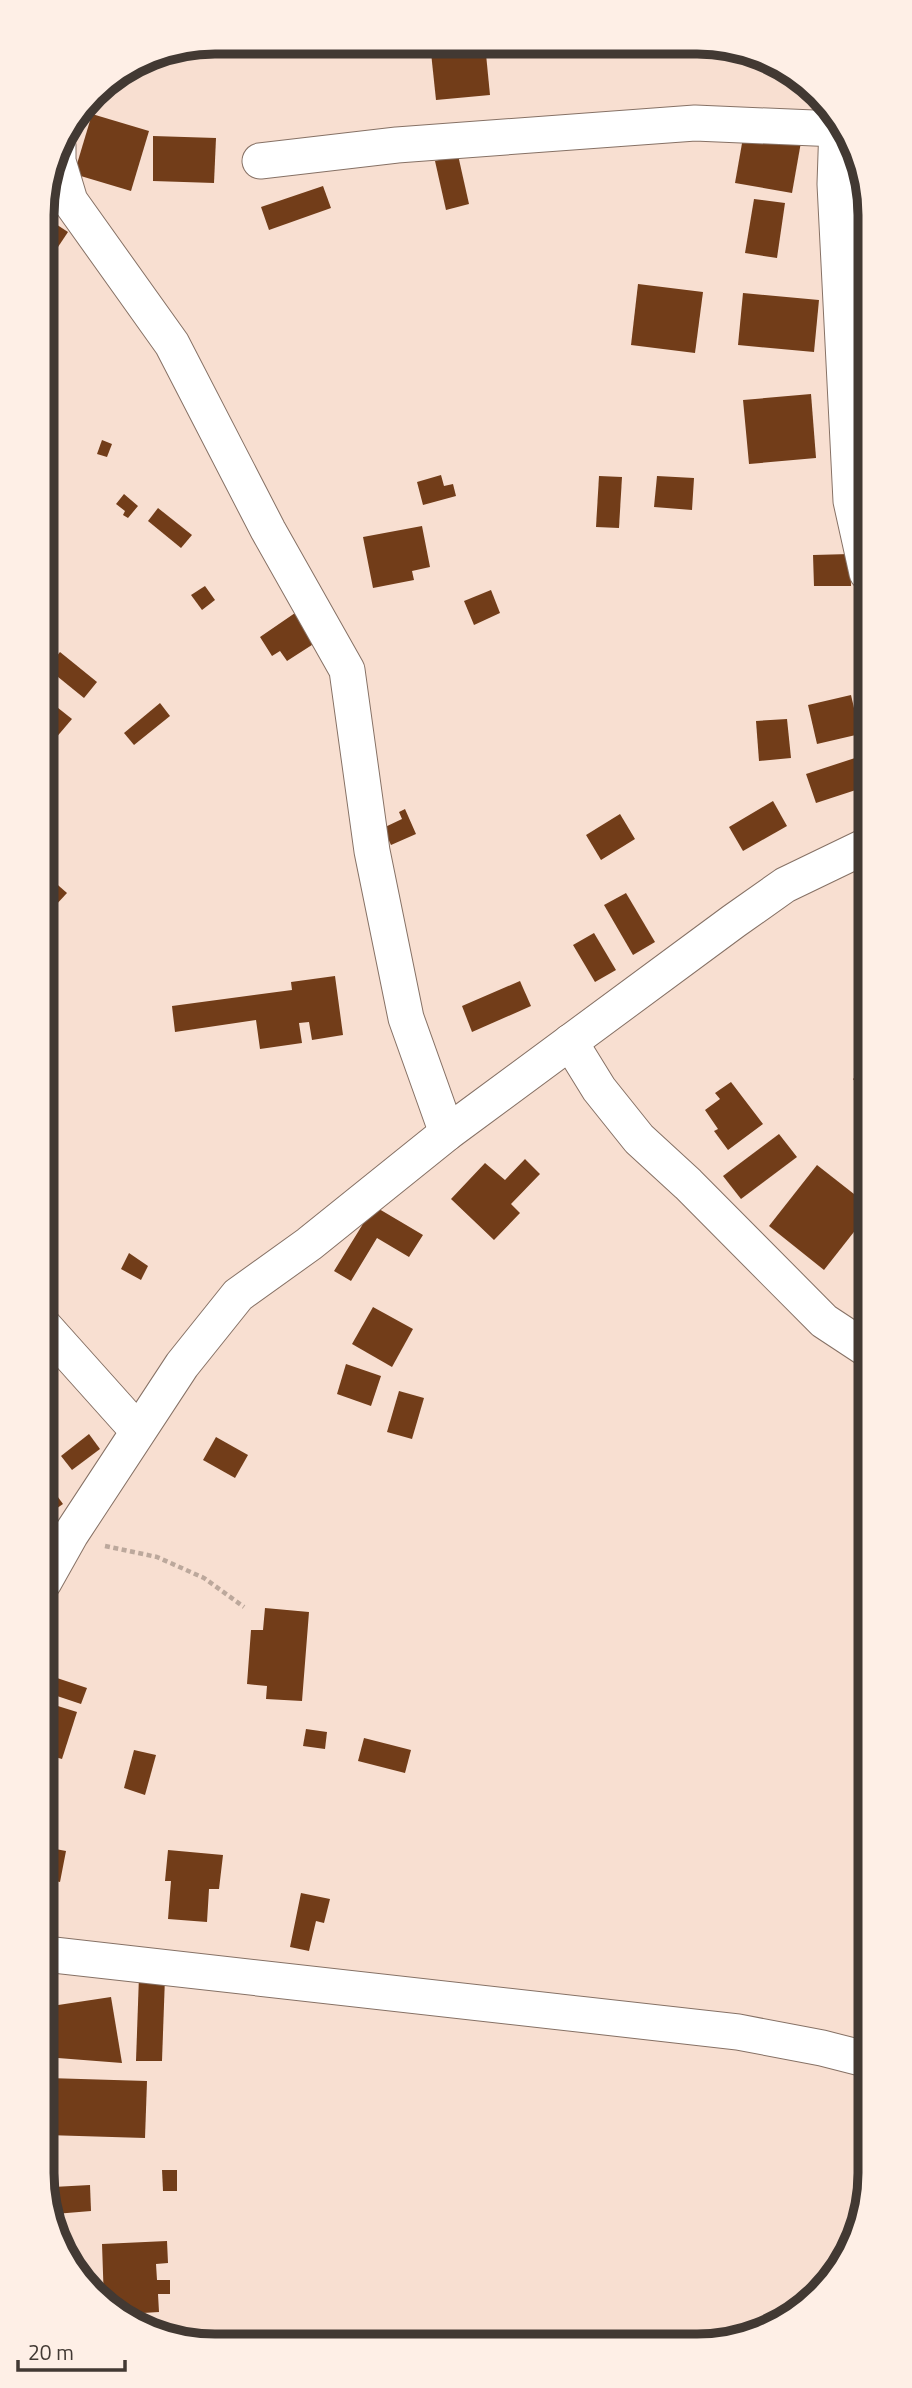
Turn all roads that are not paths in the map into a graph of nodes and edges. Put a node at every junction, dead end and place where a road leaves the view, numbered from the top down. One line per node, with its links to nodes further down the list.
1 (831, 127): 3 (street)
2 (837, 136): 5 (street)
3 (260, 161)
4 (61, 170): 8 (street)
5 (858, 532)
6 (858, 850): 7 (street)
7 (570, 1042): 8 (street); 10 (street)
8 (447, 1133): 11 (street)
9 (54, 1338): 11 (street)
10 (857, 1343)
11 (138, 1431): 12 (street)
12 (54, 1563)
13 (54, 1955): 14 (street)
14 (857, 2057)

